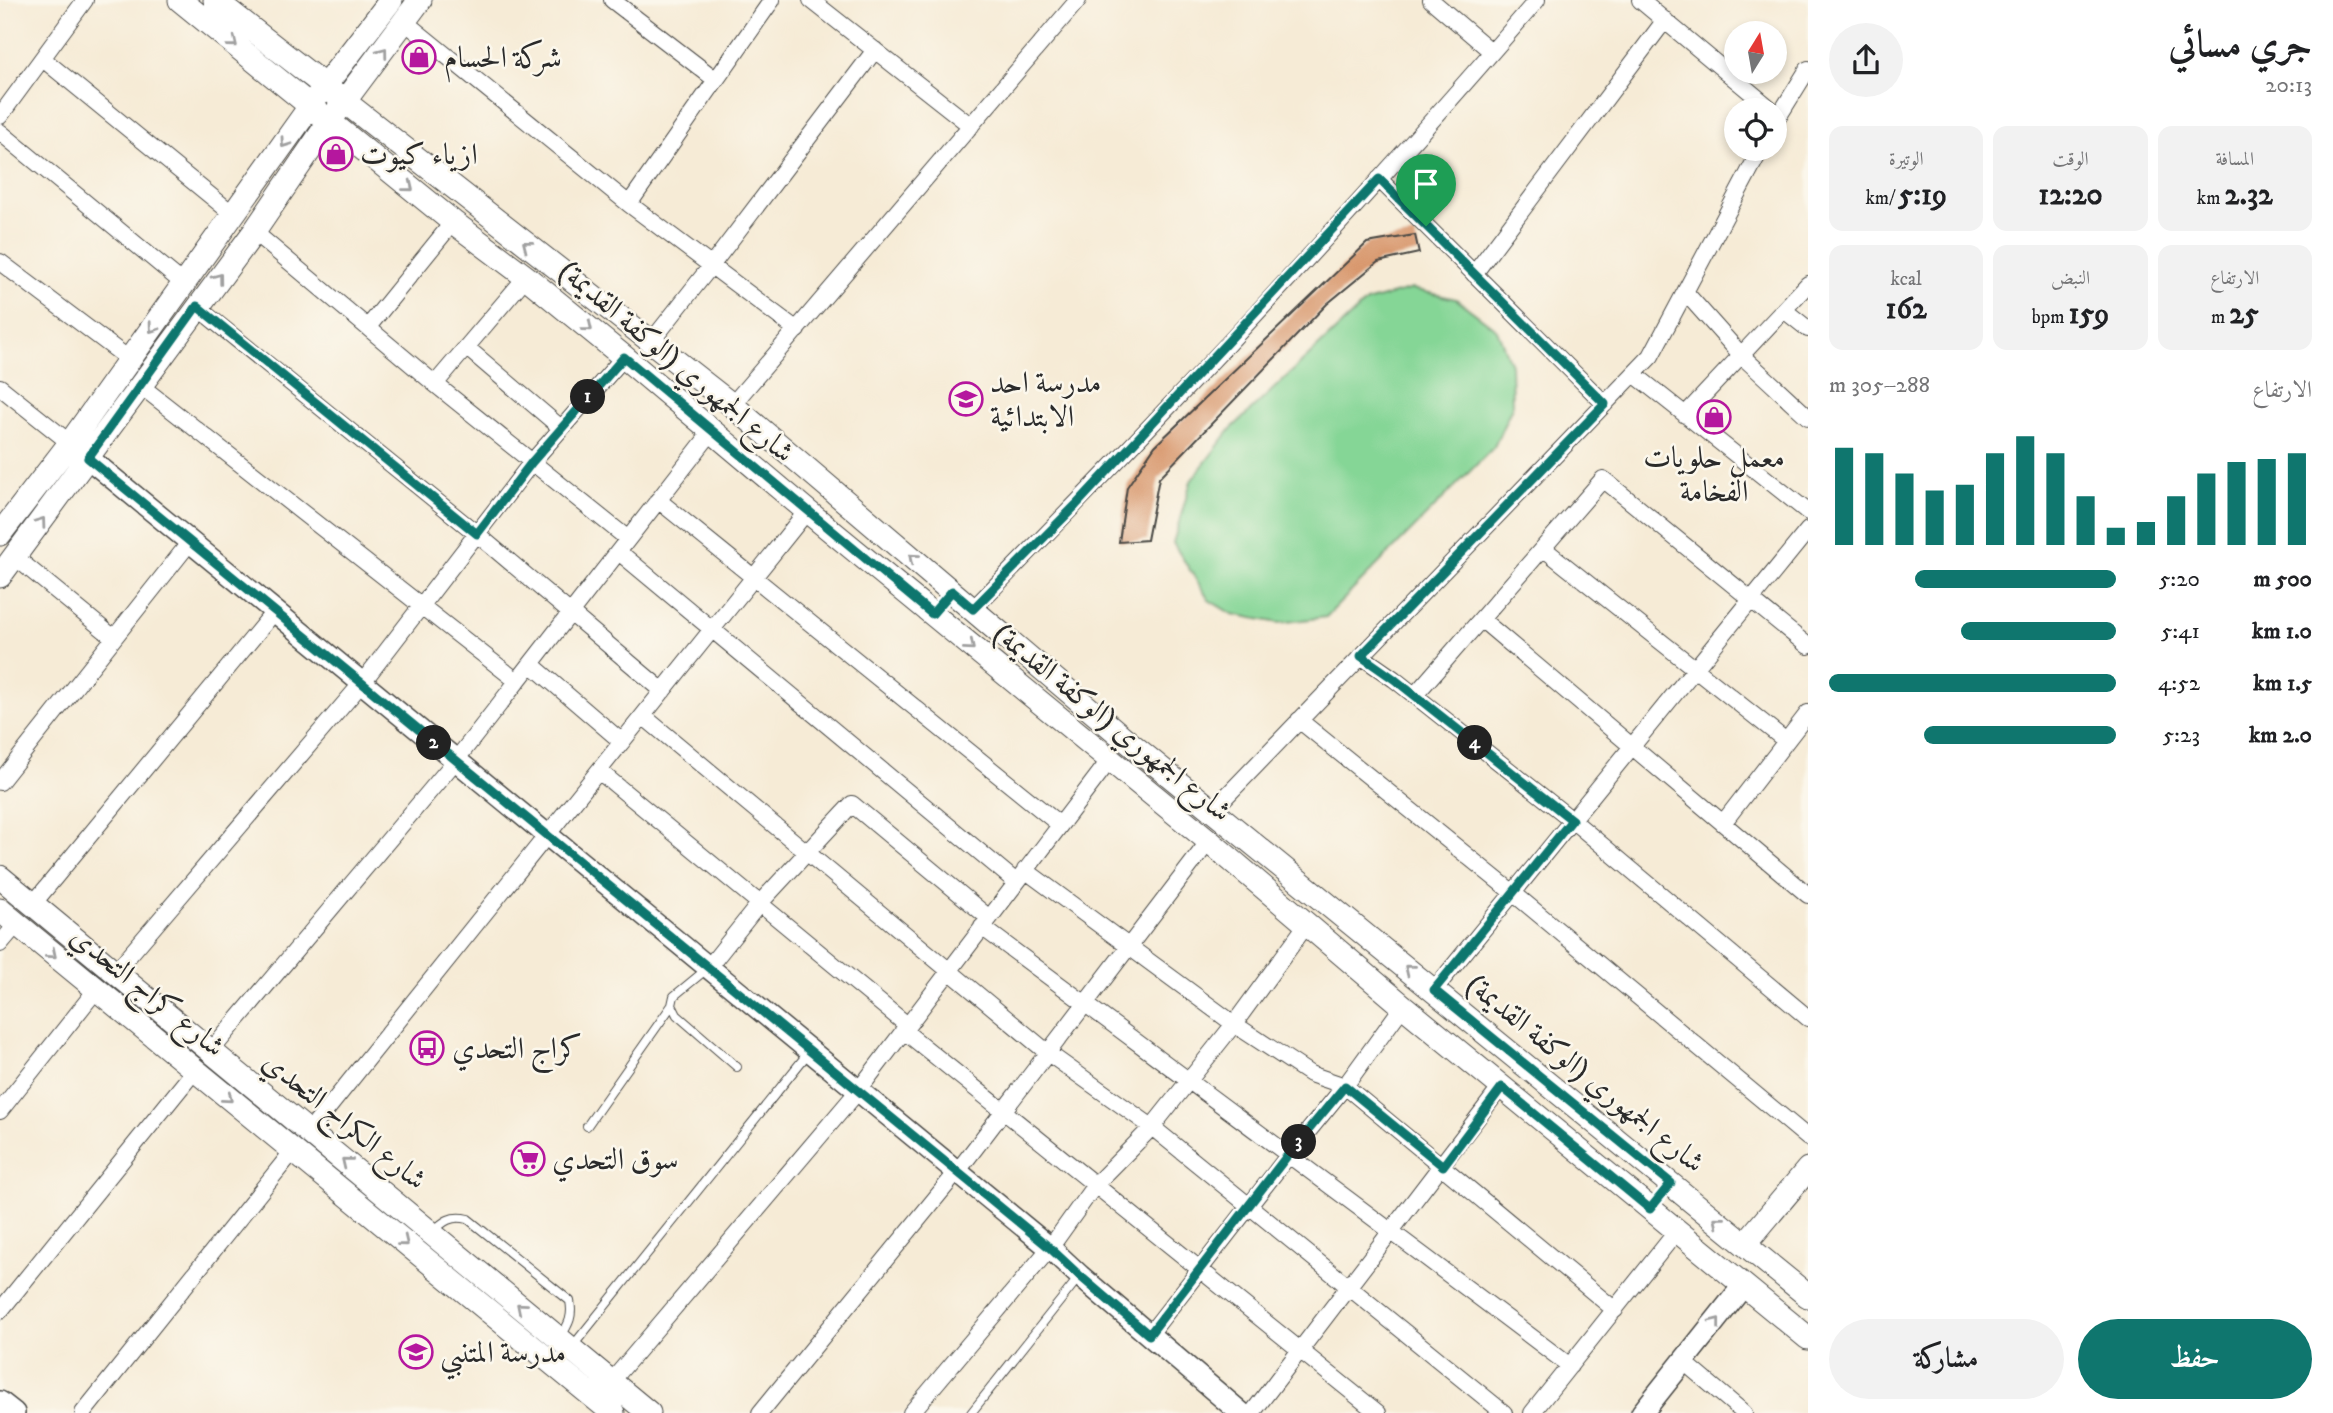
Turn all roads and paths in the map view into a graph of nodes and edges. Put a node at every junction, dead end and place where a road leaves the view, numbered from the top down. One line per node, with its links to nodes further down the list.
1 (85, 0): 17 (street)
2 (180, 0): 24 (main road, شارع الجمهوري (الوكفة القديمة), one-way to 24)
3 (215, 0): 20 (main road, شارع الجمهوري (الوكفة القديمة))
4 (420, 0): 14 (main road)
5 (612, 0): 19 (street)
6 (772, 0): 19 (street)
7 (811, 0): 15 (street)
8 (1078, 0): 27 (street)
9 (1431, 0): 16 (street)
10 (1537, 0): 16 (street)
11 (1640, 0): 13 (street)
12 (384, 3): 20 (main road)
13 (1665, 20): 21 (street); 37 (street)
14 (405, 22): 23 (main road, one-way to 14); 31 (street)
15 (875, 50): 27 (street); 36 (street)
16 (1492, 52): 30 (street)
17 (43, 59): 25 (street); 32 (street)
18 (1808, 69): 22 (street)
19 (716, 80): 31 (street)
20 (324, 87): 23 (main road, شارع الجمهوري (الوكفة القديمة)); 24 (main road)
21 (1754, 98)
22 (1787, 99)
23 (344, 103): 26 (main road); 47 (main road, شارع الجمهوري (الوكفة القديمة), one-way to 23)
24 (311, 107): 26 (main road, شارع الجمهوري (الوكفة القديمة)); 32 (main road, one-way to 32)
25 (0, 116)
26 (330, 122): 33 (main road, شارع الجمهوري (الوكفة القديمة), one-way to 33); 34 (main road)
27 (971, 126): 46 (street)
28 (0, 132): 39 (street)
29 (1755, 161): 41 (street)
30 (1379, 179): 37 (street); 82 (street)
31 (629, 204): 36 (street)
32 (234, 215): 39 (main road)
33 (453, 222): 38 (main road, شارع الجمهوري (الوكفة القديمة)); 44 (street)
34 (254, 232): 42 (main road, one-way to 34); 44 (street)
35 (0, 262): 51 (street)
36 (712, 266): 46 (street); 47 (street)
37 (1474, 274): 56 (street)
38 (526, 277): 48 (street); 50 (main road, شارع الجمهوري (الوكفة القديمة), one-way to 50)
39 (184, 284): 51 (main road, one-way to 51)
40 (1808, 285): 43 (street)
41 (1685, 292): 49 (street); 52 (street)
42 (197, 306): 54 (main road); 72 (street)
43 (1784, 310): 45 (street); 49 (street)
44 (368, 327): 53 (street)
45 (1808, 329)
46 (796, 330): 57 (street)
47 (651, 342): 57 (main road, شارع الجمهوري (الوكفة القديمة))
48 (467, 347): 53 (street); 60 (street)
49 (1742, 356): 58 (street); 59 (street)
50 (624, 357): 60 (street); 61 (main road, شارع الجمهوري (الوكفة القديمة))
51 (130, 360): 63 (main road)
52 (1634, 374): 56 (street); 58 (street)
53 (435, 384): 65 (street)
54 (141, 386): 64 (main road); 81 (street)
55 (0, 387): 63 (street)
56 (1605, 404): 90 (street)
57 (732, 405): 62 (main road, شارع الجمهوري (الوكفة القديمة))
58 (1685, 415): 69 (street)
59 (1808, 417)
60 (561, 428): 65 (street)
61 (713, 430): 66 (main road, شارع الجمهوري (الوكفة القديمة)); 67 (street)
62 (773, 439): 66 (main road); 79 (main road, شارع الجمهوري (الوكفة القديمة), one-way to 62)
63 (70, 443): 64 (street); 71 (main road)
64 (88, 458): 73 (street); 76 (main road, one-way to 64)
65 (532, 462): 72 (street); 74 (street)
66 (753, 464): 68 (main road, شارع الجمهوري (الوكفة القديمة))
67 (658, 500): 74 (street); 78 (street)
68 (807, 511): 78 (street); 85 (main road, شارع الجمهوري (الوكفة القديمة))
69 (1808, 512)
70 (1808, 530): 80 (street)
71 (0, 534)
72 (477, 534): 81 (street); 84 (street)
73 (190, 542): 83 (street); 88 (street)
74 (623, 546): 84 (street); 87 (street)
75 (1543, 548): 80 (street); 86 (street); 92 (street)
76 (15, 557): 77 (main road); 88 (street)
77 (0, 576)
78 (753, 578): 87 (street); 110 (street)
79 (952, 591): 82 (main road, شارع الجمهوري (الوكفة القديمة)); 85 (main road)
80 (1752, 600): 89 (street); 92 (street)
81 (421, 606): 93 (street); 94 (street)
82 (973, 609): 107 (main road, شارع الجمهوري (الوكفة القديمة))
83 (274, 611): 94 (street); 118 (street)
84 (570, 614): 91 (street); 95 (street)
85 (932, 614): 104 (main road, شارع الجمهوري (الوكفة القديمة), one-way to 104)
86 (1481, 619): 96 (street); 102 (street)
87 (711, 630): 95 (street); 114 (street)
88 (114, 638): 106 (street)
89 (1808, 646)
90 (1361, 656): 96 (street); 99 (street)
91 (531, 664): 93 (street); 101 (street)
92 (1696, 669): 100 (street); 102 (street)
93 (517, 681): 103 (street)
94 (362, 683): 103 (street); 126 (street)
95 (663, 691): 98 (street)
96 (1415, 695): 108 (street)
97 (1808, 713): 100 (street)
98 (643, 716): 101 (street); 113 (street)
99 (1299, 720): 107 (street); 117 (street)
100 (1786, 741): 109 (street)
101 (622, 742): 105 (street)
102 (1632, 746): 108 (street); 109 (street)
103 (456, 760): 111 (street); 136 (street)
104 (1109, 761): 110 (street); 112 (main road, شارع الجمهوري (الوكفة القديمة))
105 (599, 771): 111 (street); 119 (street)
106 (0, 782)
107 (1213, 810): 129 (main road, شارع الجمهوري (الوكفة القديمة), one-way to 107)
108 (1572, 820): 117 (street); 133 (street)
109 (1723, 823): 116 (street)
110 (1060, 825): 114 (street)
111 (547, 836): 125 (street); 149 (street)
112 (1209, 841): 122 (main road, شارع الجمهوري (الوكفة القديمة)); 124 (street)
113 (807, 852): 119 (street); 121 (street); 127 (street)
114 (1021, 876): 121 (street); 124 (street)
115 (0, 877): 118 (main road, شارع الكراج التحدي)
116 (1805, 885)
117 (1513, 892): 129 (street); 150 (street)
118 (33, 904): 126 (main road, شارع الكراج التحدي)
119 (760, 904): 125 (street); 135 (street)
120 (8, 917): 123 (street); 128 (main road, شارع كراج التحدي, one-way to 128)
121 (985, 922): 127 (street); 130 (street)
122 (1307, 924): 132 (main road, شارع الجمهوري (الوكفة القديمة)); 134 (street)
123 (0, 944)
124 (1129, 948): 130 (street); 134 (street)
125 (708, 968): 131 (lane); 137 (street)
126 (116, 971): 136 (main road, شارع الكراج التحدي)
127 (949, 971): 135 (street); 138 (street)
128 (96, 990): 140 (main road, شارع كراج التحدي); 145 (street)
129 (1434, 990): 156 (main road, شارع الجمهوري (الوكفة القديمة))
130 (1086, 1004): 138 (street); 141 (street)
131 (672, 1006): 139 (lane); 147 (lane)
132 (1403, 1006): 142 (street); 143 (main road, شارع الجمهوري (الوكفة القديمة))
133 (1808, 1018)
134 (1234, 1024): 141 (street); 142 (street)
135 (905, 1028): 144 (street); 146 (street)
136 (211, 1051): 149 (main road, شارع الكراج التحدي)
137 (809, 1052): 144 (street); 175 (lane)
138 (1048, 1053): 146 (street); 148 (street)
139 (737, 1067)
140 (195, 1070): 151 (main road, شارع كراج التحدي, one-way to 151); 171 (street)
141 (1188, 1081): 148 (street); 152 (street)
142 (1345, 1086): 152 (street); 153 (street)
143 (1502, 1087): 153 (street); 159 (main road, شارع الجمهوري (الوكفة القديمة))
144 (858, 1091): 155 (street); 180 (street)
145 (0, 1111)
146 (1003, 1111): 155 (street); 157 (street)
147 (587, 1126)
148 (1152, 1127): 157 (street); 158 (street)
149 (309, 1132): 162 (main road, شارع الكراج التحدي, one-way to 149)
150 (1808, 1138)
151 (293, 1151): 180 (main road, شارع كراج التحدي, one-way to 180); 182 (street)
152 (1287, 1156): 158 (street); 160 (street)
153 (1443, 1166): 160 (street); 170 (street)
154 (1808, 1169): 163 (main road)
155 (957, 1172): 164 (street); 184 (street)
156 (1671, 1183): 159 (main road); 163 (main road, شارع الجمهوري (الوكفة القديمة), one-way to 156)
157 (1095, 1185): 164 (street); 165 (street)
158 (1249, 1207): 165 (street); 168 (street)
159 (1650, 1209): 161 (main road, شارع الجمهوري (الوكفة القديمة))
160 (1393, 1231): 168 (street); 178 (street)
161 (1677, 1231): 167 (main road, شارع الجمهوري (الوكفة القديمة)); 170 (street)
162 (432, 1232): 175 (main road, شارع الكراج التحدي, one-way to 162); 175 (lane)
163 (1745, 1244): 169 (main road, شارع الجمهوري (الوكفة القديمة))
164 (1050, 1248): 166 (street); 185 (street)
165 (1200, 1270): 173 (street); 176 (street)
166 (1080, 1276): 173 (street); 186 (lane)
167 (1743, 1286): 172 (main road, شارع الجمهوري (الوكفة القديمة)); 177 (street, one-way to 167)
168 (1349, 1287): 176 (street); 190 (street)
169 (1802, 1291): 172 (main road)
170 (1615, 1310): 178 (street)
171 (0, 1311)
172 (1774, 1311): 174 (main road, شارع الجمهوري (الوكفة القديمة))
173 (1149, 1335): 187 (street)
174 (1808, 1338)
175 (565, 1344): 180 (main road, شارع الكراج التحدي)
176 (1301, 1350): 188 (street); 189 (street)
177 (1684, 1362): 192 (street); 193 (street)
178 (1570, 1366): 191 (street)
179 (0, 1402): 181 (street)
180 (601, 1402): 183 (main road, شارع الكراج التحدي)
181 (14, 1413)
182 (83, 1413)
183 (649, 1413)
184 (760, 1413)
185 (911, 1413)
186 (971, 1413)
187 (1241, 1413)
188 (1252, 1413)
189 (1378, 1413)
190 (1504, 1413)
191 (1532, 1413)
192 (1642, 1413)
193 (1744, 1413)

